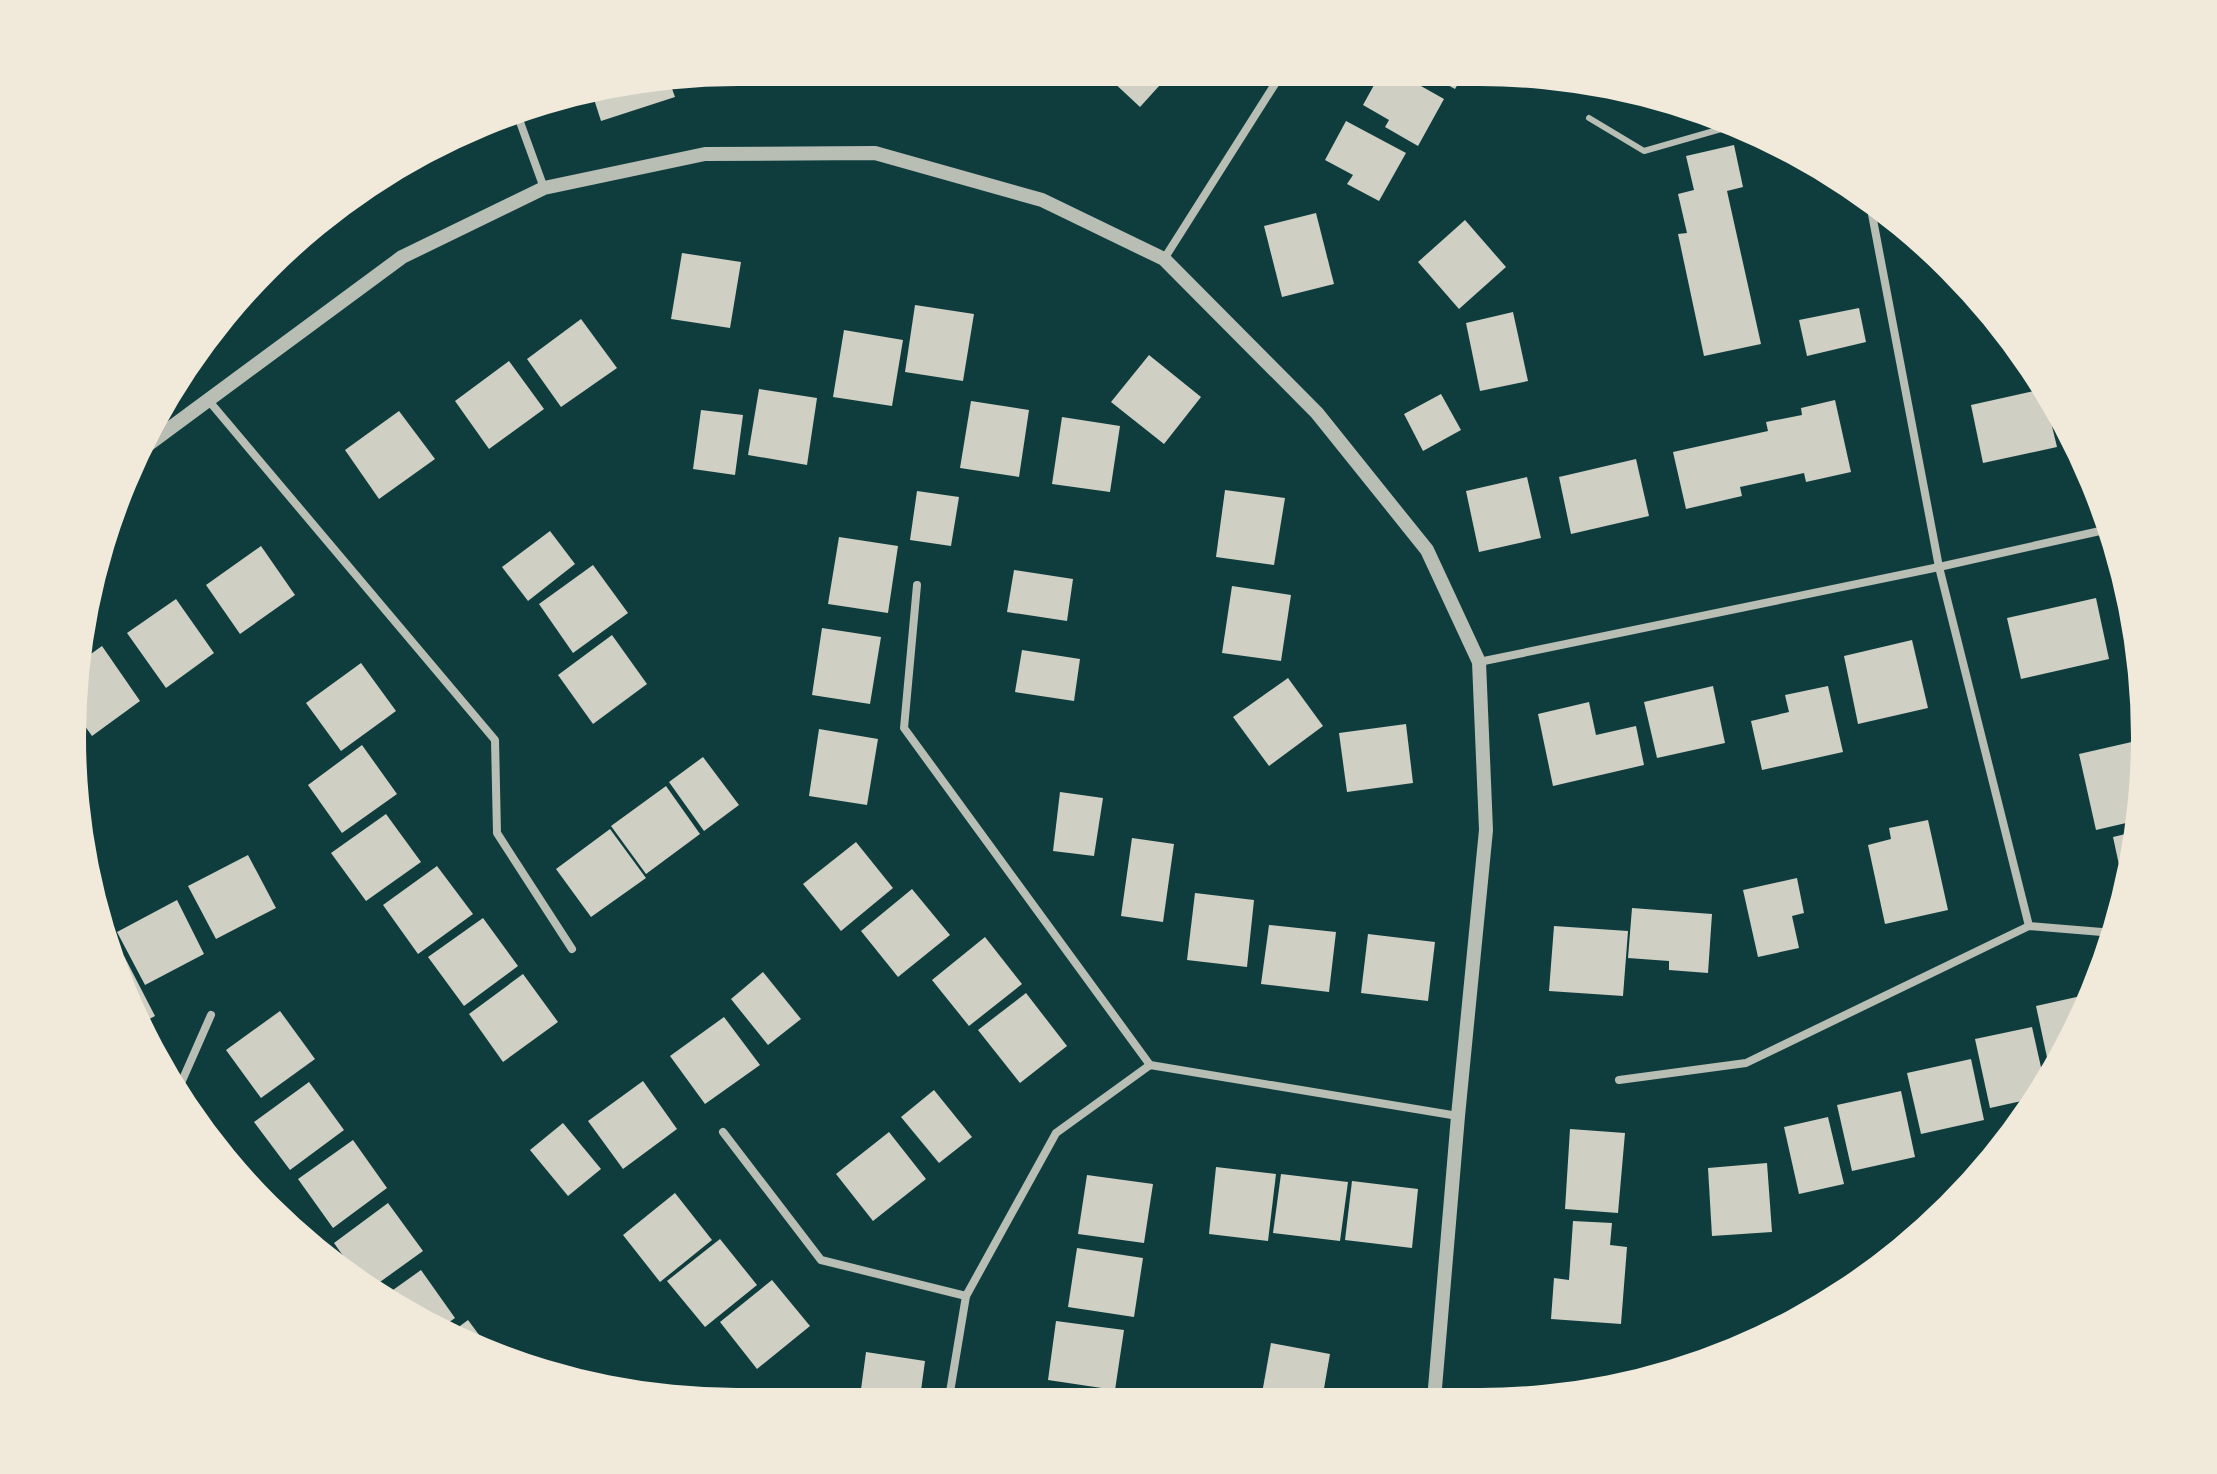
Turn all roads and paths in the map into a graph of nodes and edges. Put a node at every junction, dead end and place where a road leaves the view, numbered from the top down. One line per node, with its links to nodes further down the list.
1 (1274, 86): 7 (street)
2 (1589, 118): 4 (lane)
3 (521, 124): 5 (street)
4 (1715, 131)
5 (544, 188): 7 (street); 8 (street)
6 (1873, 219): 11 (street)
7 (1164, 259): 13 (street)
8 (209, 401): 9 (street); 16 (street)
9 (160, 436)
10 (2097, 532): 11 (street)
11 (1939, 567): 13 (street); 14 (street)
12 (917, 585): 18 (street)
13 (1479, 662): 21 (street)
14 (2029, 926): 15 (street); 20 (street)
15 (2100, 932)
16 (572, 949)
17 (211, 1015): 19 (street)
18 (1150, 1065): 21 (street); 23 (street)
19 (183, 1078)
20 (1619, 1080)
21 (1458, 1116): 25 (street)
22 (723, 1132): 23 (street)
23 (966, 1296): 24 (street)
24 (951, 1388)
25 (1435, 1388)

